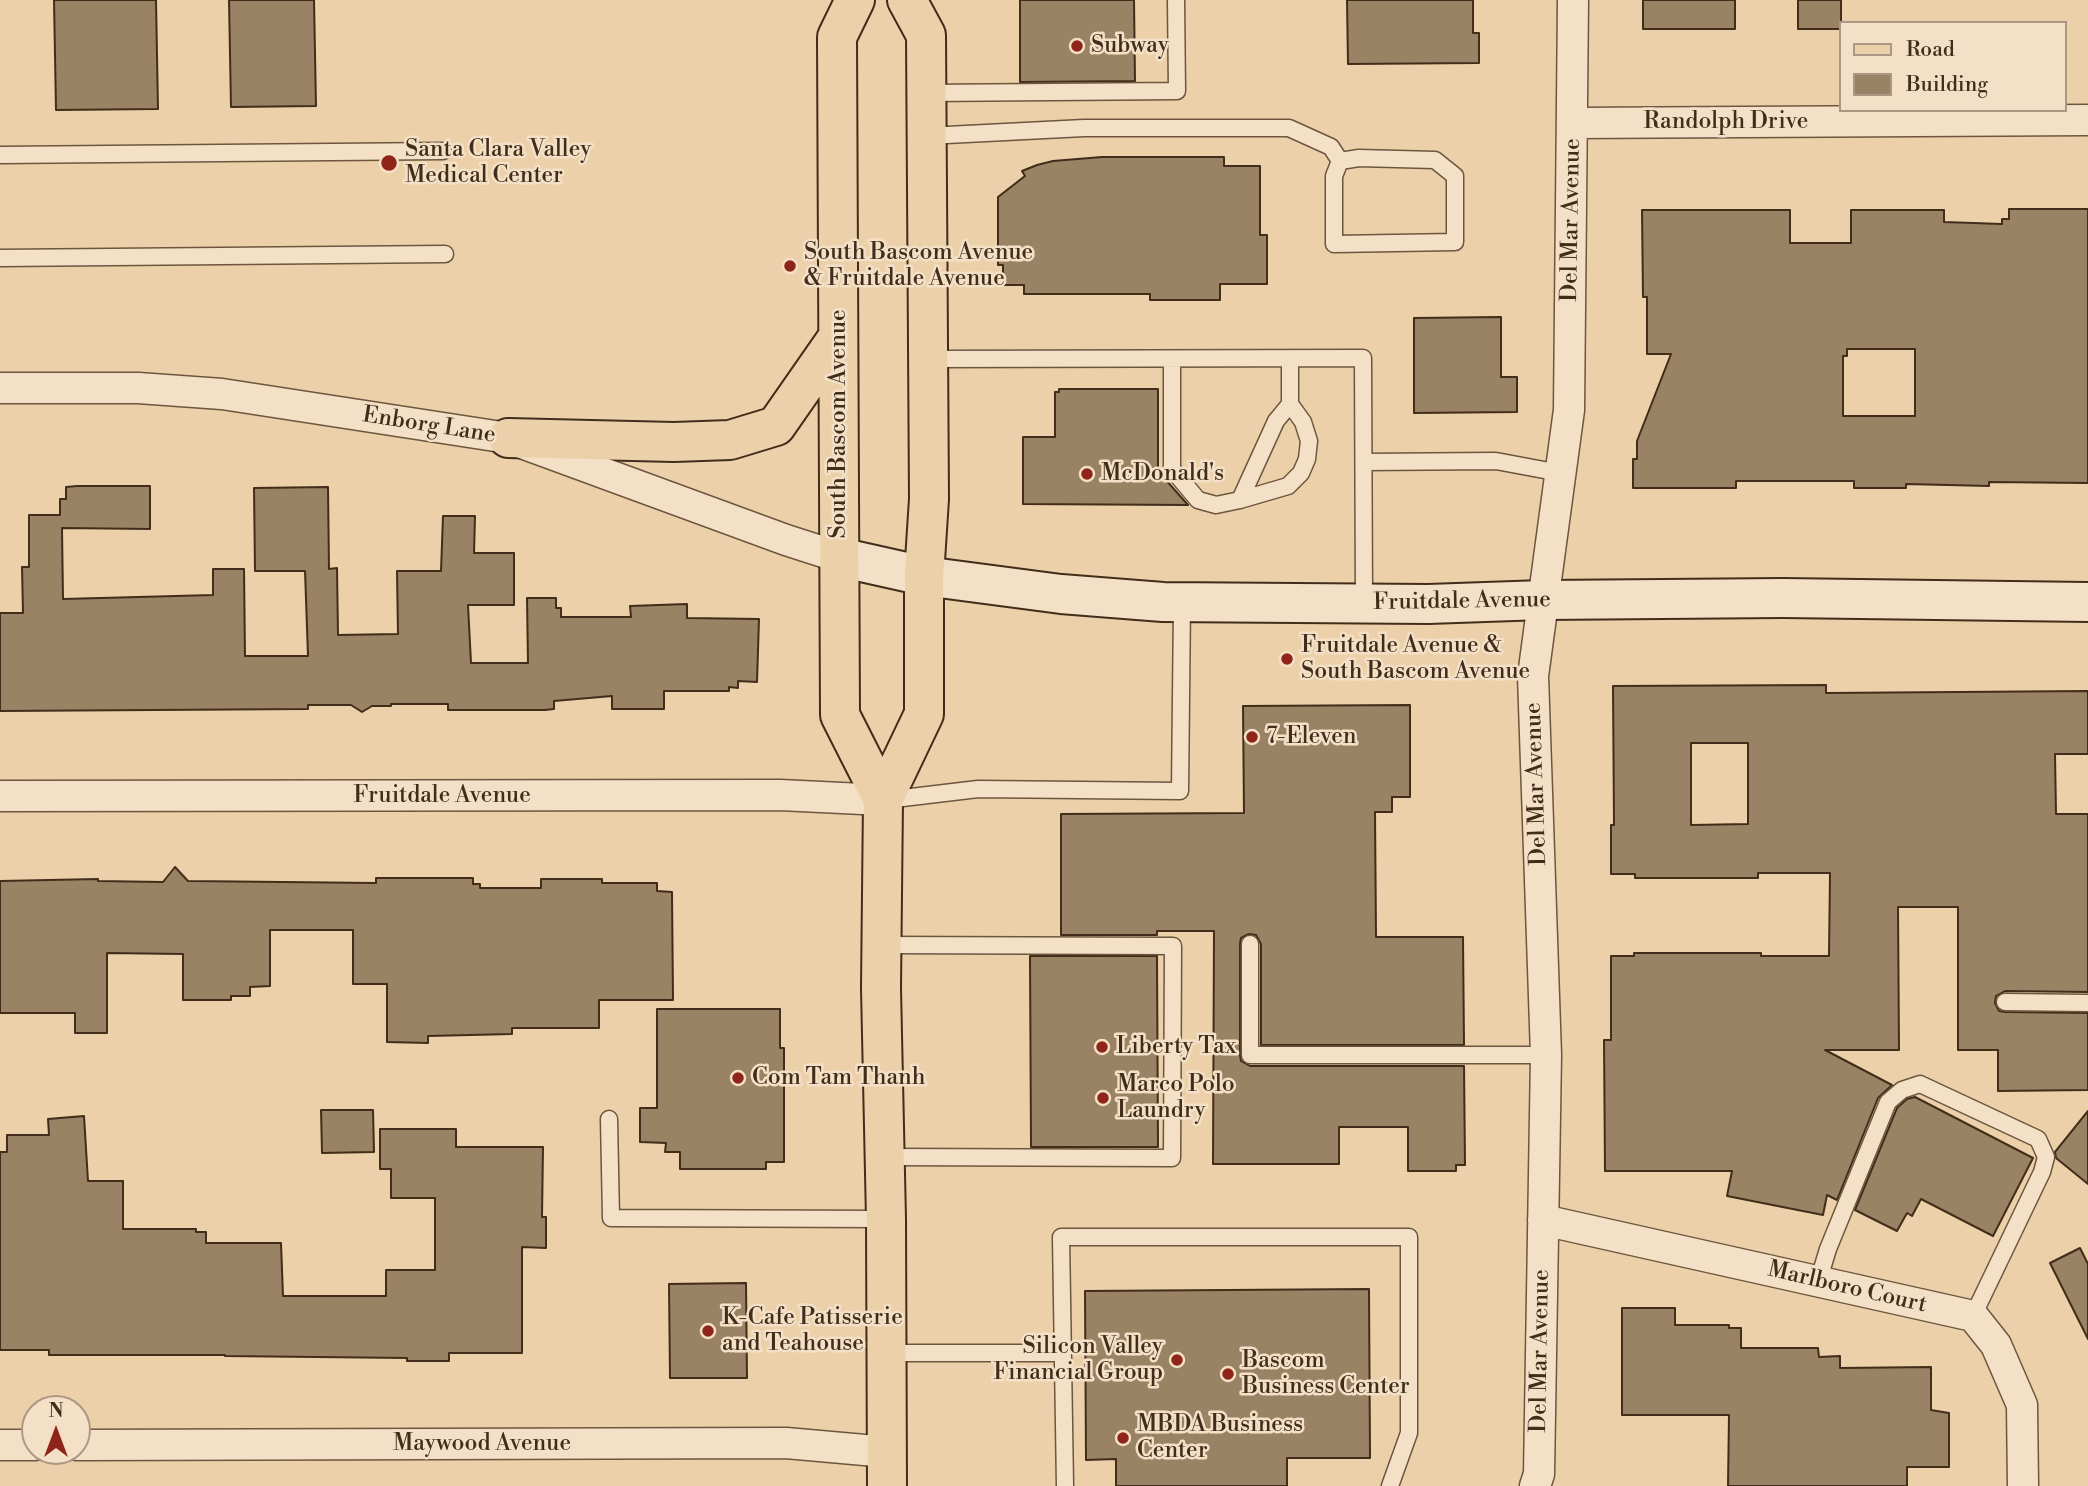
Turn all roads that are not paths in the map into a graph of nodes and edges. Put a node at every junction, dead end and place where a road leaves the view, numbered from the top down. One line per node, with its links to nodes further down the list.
1 (855, 0): 14 (main road, South Bascom Avenue)
2 (907, 0): 5 (main road, South Bascom Avenue)
3 (1176, 0): 5 (lane)
4 (1573, 0): 7 (street, Del Mar Avenue)
5 (927, 93): 8 (main road, South Bascom Avenue)
6 (2088, 120): 7 (street, Randolph Drive)
7 (1573, 123): 22 (street, Del Mar Avenue)
8 (927, 136): 11 (lane); 15 (main road, South Bascom Avenue)
9 (443, 151): 10 (lane)
10 (0, 155)
11 (1340, 162): 11 (lane)
12 (445, 254): 13 (lane)
13 (0, 258)
14 (838, 337): 20 (main road); 24 (main road, South Bascom Avenue)
15 (929, 359): 16 (lane); 25 (main road, South Bascom Avenue)
16 (1172, 359): 17 (lane); 23 (lane)
17 (1290, 359): 19 (lane); 21 (lane)
18 (0, 388): 20 (street, Enborg Lane)
19 (1290, 404): 23 (lane); 23 (lane)
20 (508, 438): 24 (street, Enborg Lane)
21 (1364, 462): 22 (lane); 29 (lane)
22 (1560, 472): 26 (street, Del Mar Avenue)
23 (1240, 500)
24 (839, 557): 25 (street, Fruitdale Avenue); 31 (main road, South Bascom Avenue)
25 (924, 576): 27 (street, Fruitdale Avenue); 31 (main road, South Bascom Avenue)
26 (1543, 600): 28 (street, Fruitdale Avenue); 29 (street, Fruitdale Avenue); 36 (street, Del Mar Avenue)
27 (1182, 601): 29 (street, Fruitdale Avenue); 31 (lane)
28 (2088, 603)
29 (1364, 604)
30 (0, 796): 31 (street, Fruitdale Avenue)
31 (883, 800): 32 (main road, South Bascom Avenue)
32 (882, 944): 38 (main road, South Bascom Avenue); 38 (lane)
33 (1250, 944): 36 (lane)
34 (2005, 1002): 35 (lane)
35 (2088, 1003)
36 (1546, 1055): 40 (street, Del Mar Avenue)
37 (609, 1119): 39 (lane)
38 (885, 1157): 39 (main road, South Bascom Avenue)
39 (886, 1219): 43 (main road, South Bascom Avenue)
40 (1543, 1220): 41 (street, Marlboro Court); 51 (street, Del Mar Avenue)
41 (1818, 1282): 42 (street, Marlboro Court); 42 (lane)
42 (1973, 1316): 52 (street)
43 (886, 1353): 44 (lane); 48 (main road, South Bascom Avenue)
44 (1063, 1353): 49 (lane); 50 (lane)
45 (0, 1445): 46 (street)
46 (21, 1445)
47 (91, 1445): 48 (street, Maywood Avenue)
48 (887, 1469)
49 (1065, 1486)
50 (1390, 1486)
51 (1535, 1486)
52 (2023, 1486)

